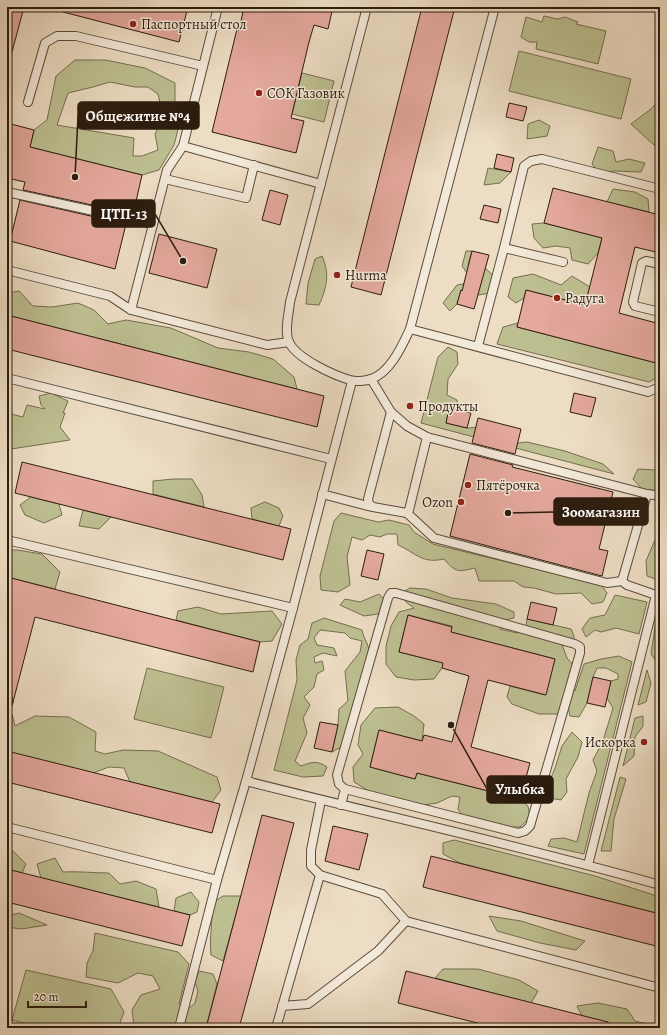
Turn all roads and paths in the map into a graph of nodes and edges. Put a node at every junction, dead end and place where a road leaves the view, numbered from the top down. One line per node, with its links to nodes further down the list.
1 (218, 7): 6 (lane)
2 (367, 7): 11 (lane)
3 (495, 7): 21 (lane)
4 (657, 7): 5 (lane)
5 (660, 8)
6 (203, 66): 7 (lane); 8 (lane)
7 (28, 102)
8 (183, 146): 9 (lane); 10 (lane)
9 (254, 165): 10 (lane); 11 (lane)
10 (165, 179): 14 (lane)
11 (321, 184): 22 (lane)
12 (660, 189): 15 (lane)
13 (7, 192): 14 (lane)
14 (153, 224): 19 (lane)
15 (504, 248): 16 (lane); 23 (lane)
16 (563, 262)
17 (660, 264): 20 (lane)
18 (7, 270): 19 (lane)
19 (131, 310): 22 (lane)
20 (660, 312)
21 (410, 329): 23 (lane); 25 (lane)
22 (289, 342): 26 (lane)
23 (478, 346): 27 (lane)
24 (7, 378): 30 (lane)
25 (371, 379): 26 (lane); 28 (lane)
26 (352, 381): 30 (lane)
27 (660, 387)
28 (391, 412): 29 (lane); 34 (lane)
29 (427, 437): 32 (lane); 35 (lane)
30 (331, 459): 31 (lane)
31 (322, 494): 34 (lane); 38 (lane)
32 (647, 494): 33 (lane); 37 (lane)
33 (660, 496)
34 (373, 507): 35 (lane)
35 (407, 514): 37 (lane)
36 (7, 540): 38 (lane)
37 (622, 581): 44 (lane)
38 (293, 608): 39 (lane)
39 (246, 781): 41 (lane); 46 (lane)
40 (345, 789): 40 (lane); 42 (lane)
41 (321, 800): 42 (lane); 45 (lane)
42 (341, 805): 44 (lane)
43 (7, 827): 46 (lane)
44 (588, 865): 47 (lane)
45 (320, 875): 48 (lane); 50 (lane)
46 (217, 880): 51 (lane)
47 (660, 886)
48 (406, 921): 49 (lane); 50 (lane)
49 (660, 988)
50 (282, 1006): 52 (lane)
51 (179, 1028)
52 (276, 1028)

